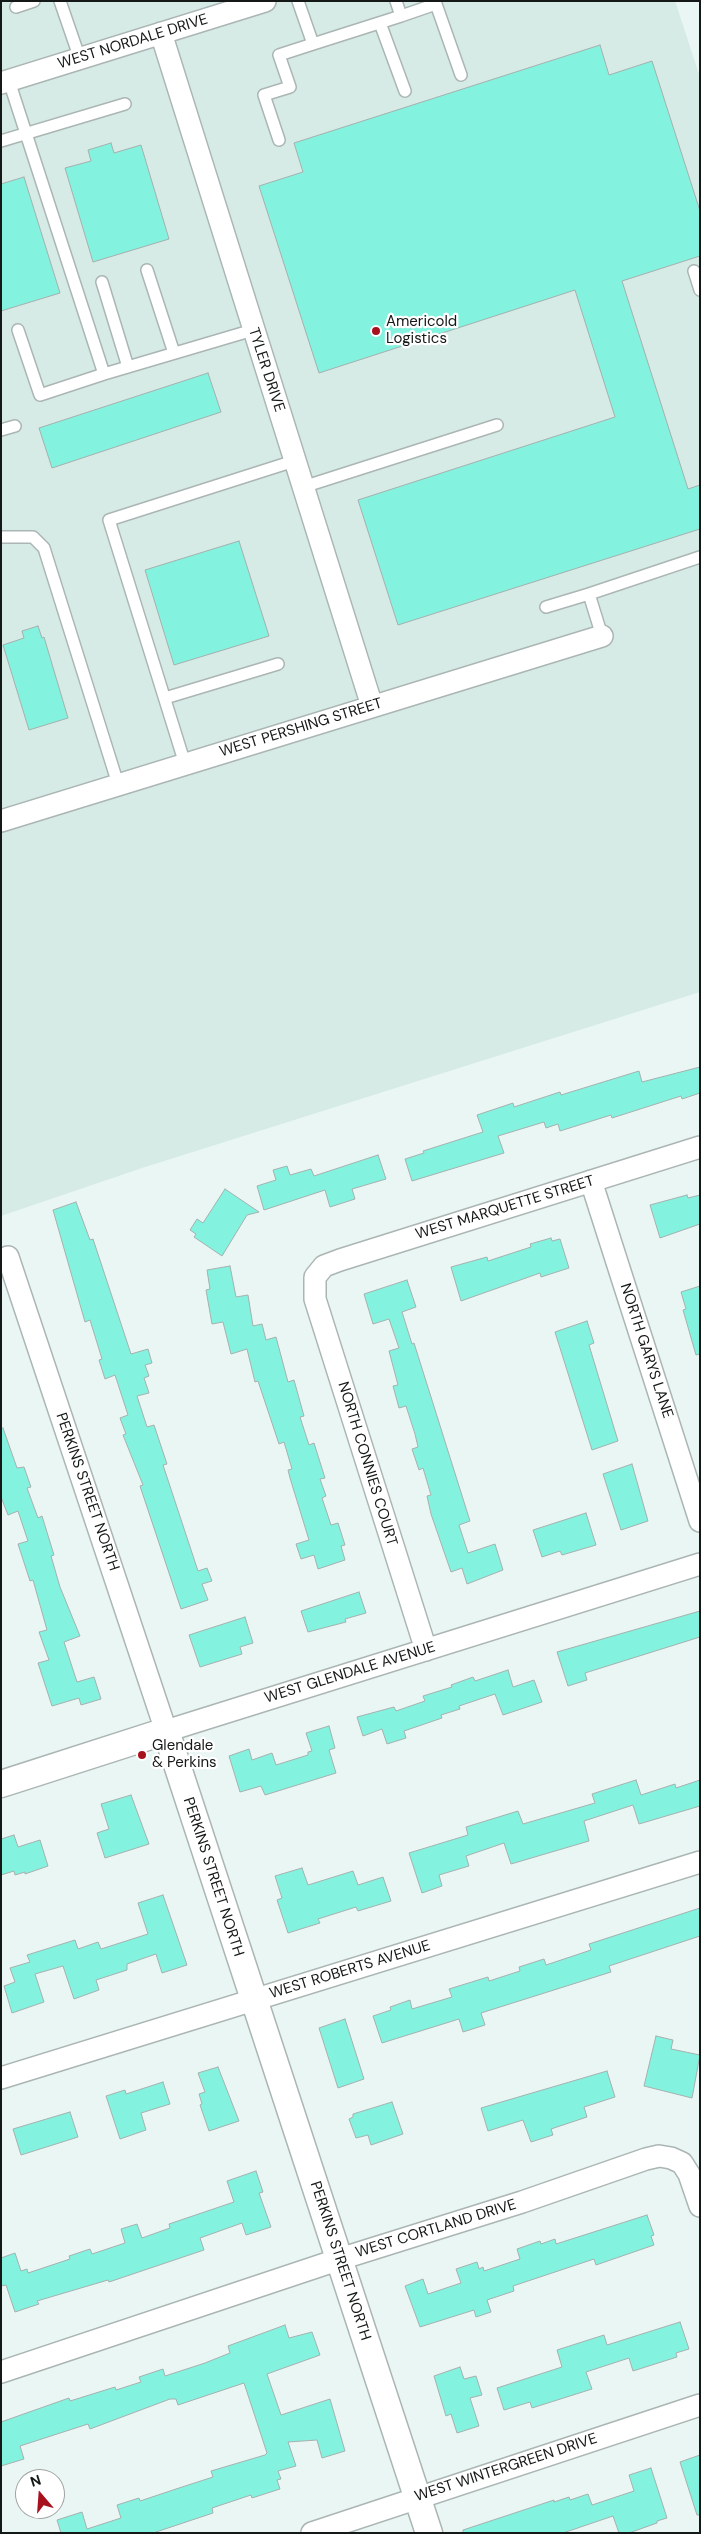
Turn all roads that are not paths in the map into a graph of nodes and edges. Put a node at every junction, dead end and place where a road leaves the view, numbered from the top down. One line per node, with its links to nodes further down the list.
1 (34, 1): 7 (lane)
2 (60, 1): 12 (lane)
3 (265, 1): 10 (street, WEST NORDALE DRIVE)
4 (298, 1): 11 (lane)
5 (396, 1): 8 (lane)
6 (440, 3): 8 (lane); 13 (lane)
7 (16, 7)
8 (401, 16): 9 (lane)
9 (380, 23): 11 (lane); 15 (lane)
10 (161, 33): 12 (street, WEST NORDALE DRIVE); 25 (street, TYLER DRIVE)
11 (313, 44): 18 (lane)
12 (80, 59): 14 (street, WEST NORDALE DRIVE)
13 (461, 75)
14 (5, 82): 17 (lane)
15 (405, 91)
16 (125, 104): 17 (lane)
17 (26, 134): 19 (lane); 28 (lane)
18 (278, 140)
19 (1, 141)
20 (147, 270): 26 (lane)
21 (694, 271): 23 (lane)
22 (102, 282): 27 (lane)
23 (700, 290)
24 (18, 330): 28 (lane)
25 (253, 330): 26 (lane); 32 (street, TYLER DRIVE)
26 (174, 353): 27 (lane)
27 (128, 367): 28 (lane)
28 (104, 374)
29 (497, 425): 33 (lane)
30 (15, 426): 31 (lane)
31 (1, 430)
32 (294, 461): 33 (street, TYLER DRIVE); 40 (lane)
33 (303, 487): 41 (street, TYLER DRIVE)
34 (1, 537): 43 (lane)
35 (700, 557): 36 (lane)
36 (589, 594): 37 (lane); 38 (lane)
37 (546, 607)
38 (602, 636): 41 (street, WEST PERSHING STREET)
39 (278, 664): 40 (lane)
40 (165, 698): 42 (lane)
41 (372, 706): 42 (street, WEST PERSHING STREET)
42 (185, 764): 43 (street, WEST PERSHING STREET)
43 (118, 784): 44 (street, WEST PERSHING STREET)
44 (1, 821)
45 (700, 1147): 46 (street, WEST MARQUETTE STREET)
46 (591, 1181): 48 (street, WEST MARQUETTE STREET); 49 (street, NORTH GARYS LANE)
47 (8, 1257): 52 (street, PERKINS STREET NORTH)
48 (315, 1277): 51 (street, NORTH CONNIES COURT)
49 (700, 1521)
50 (700, 1564): 51 (street, WEST GLENDALE AVENUE)
51 (426, 1650): 52 (street, WEST GLENDALE AVENUE)
52 (166, 1731): 53 (street, WEST GLENDALE AVENUE); 55 (street, PERKINS STREET NORTH)
53 (1, 1784)
54 (700, 1862): 55 (street, WEST ROBERTS AVENUE)
55 (253, 2000): 56 (street, WEST ROBERTS AVENUE); 58 (street, PERKINS STREET NORTH)
56 (1, 2078)
57 (700, 2206): 58 (street, WEST CORTLAND DRIVE)
58 (340, 2259): 59 (street, WEST CORTLAND DRIVE); 61 (street, PERKINS STREET NORTH)
59 (1, 2372)
60 (700, 2405): 61 (street, WEST WINTERGREEN DRIVE)
61 (417, 2497): 62 (street, WEST WINTERGREEN DRIVE); 63 (street, PERKINS STREET NORTH)
62 (312, 2533)
63 (428, 2533)

